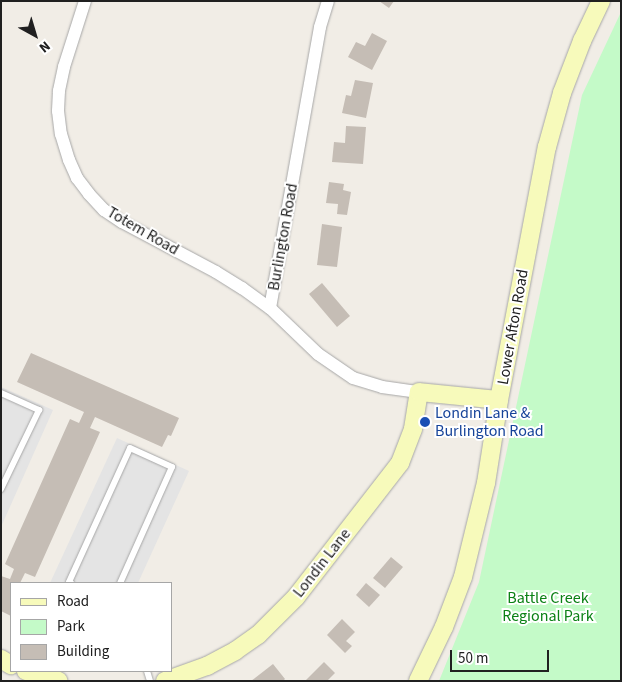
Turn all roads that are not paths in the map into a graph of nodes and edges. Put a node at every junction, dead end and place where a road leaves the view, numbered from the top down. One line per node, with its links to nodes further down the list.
1 (85, 1): 4 (street, Totem Road)
2 (328, 1): 4 (street, Burlington Road)
3 (601, 1): 7 (main road, Lower Afton Road)
4 (270, 308): 5 (street, Burlington Road)
5 (419, 392): 7 (main road, Burlington Road); 13 (main road, Londin Lane)
6 (1, 393): 8 (lane)
7 (499, 400): 14 (main road, Lower Afton Road)
8 (1, 489)
9 (69, 582): 10 (lane)
10 (120, 582)
11 (29, 672): 12 (main road)
12 (58, 681)
13 (165, 681)
14 (418, 681)

